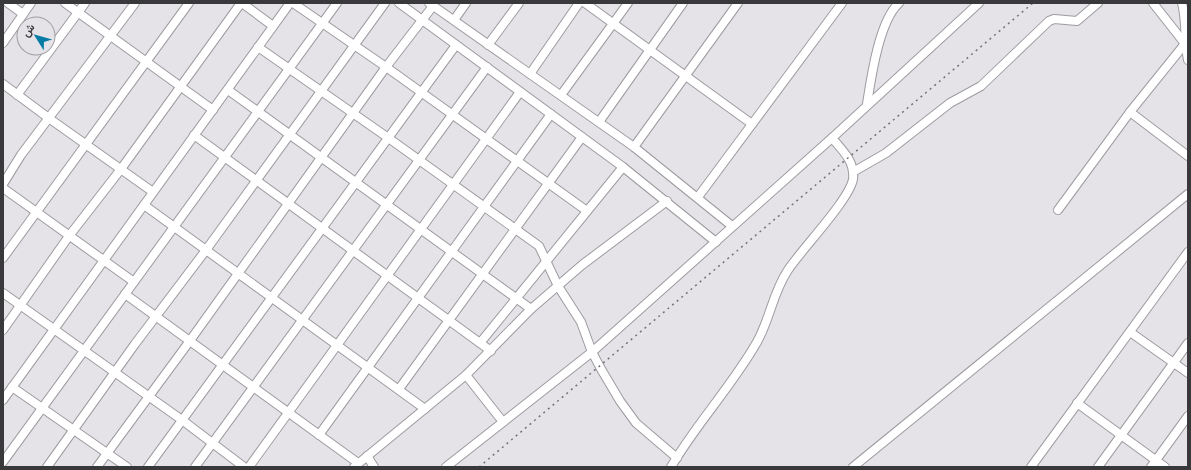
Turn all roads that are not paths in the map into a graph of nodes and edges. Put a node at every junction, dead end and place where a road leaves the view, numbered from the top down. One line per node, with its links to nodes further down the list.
1 (8, 3): 28 (street)
2 (31, 3): 28 (street)
3 (65, 3): 27 (street)
4 (85, 3): 27 (street)
5 (135, 3): 34 (street)
6 (189, 3): 43 (street)
7 (241, 3): 33 (street); 50 (street)
8 (290, 3): 33 (street)
9 (293, 3): 31 (street)
10 (337, 3): 31 (street)
11 (385, 3): 37 (street)
12 (399, 3): 29 (street)
13 (466, 3): 30 (street)
14 (519, 3): 39 (street)
15 (579, 3): 47 (street)
16 (585, 3): 32 (street)
17 (628, 3): 32 (street)
18 (683, 3): 41 (street)
19 (842, 3): 66 (street)
20 (899, 3): 57 (street)
21 (979, 3): 57 (street)
22 (1098, 3): 82 (street)
23 (1153, 3): 36 (street)
24 (1182, 3): 36 (street)
25 (431, 4): 29 (street); 30 (street)
26 (735, 4): 48 (street)
27 (78, 13): 34 (street); 55 (street)
28 (23, 14): 35 (street)
29 (422, 20): 38 (street); 44 (street)
30 (454, 20): 39 (street)
31 (322, 24): 37 (street); 46 (street)
32 (614, 24): 41 (street); 56 (street)
33 (273, 26): 40 (street)
34 (111, 36): 43 (street); 64 (street)
35 (3, 43)
36 (1187, 44): 42 (street); 60 (street)
37 (354, 45): 44 (street); 52 (street)
38 (456, 45): 45 (street); 53 (street)
39 (488, 45): 47 (street)
40 (258, 47): 46 (street); 51 (street)
41 (651, 50): 48 (street); 65 (street)
42 (1188, 60)
43 (146, 63): 50 (street); 73 (street)
44 (386, 67): 53 (street); 61 (street)
45 (487, 67): 54 (street); 63 (street)
46 (290, 68): 52 (street); 59 (street)
47 (530, 74): 56 (street)
48 (686, 77): 66 (street); 74 (street)
49 (3, 84): 55 (street)
50 (180, 86): 58 (street); 81 (street)
51 (228, 90): 58 (street); 59 (street)
52 (322, 91): 61 (street); 67 (street)
53 (421, 92): 63 (street); 69 (street)
54 (520, 92): 62 (street); 72 (street)
55 (17, 95): 64 (street)
56 (561, 95): 65 (street)
57 (867, 104): 71 (street)
58 (213, 110): 68 (street)
59 (259, 111): 67 (street); 76 (street)
60 (1130, 112): 75 (street); 97 (street)
61 (354, 113): 69 (street); 77 (street)
62 (551, 114): 70 (street); 79 (street)
63 (453, 115): 72 (street); 78 (street)
64 (50, 119): 73 (street); 85 (street)
65 (599, 122): 74 (street)
66 (752, 124): 91 (street)
67 (290, 133): 77 (street); 83 (street)
68 (194, 135): 76 (street); 89 (street)
69 (387, 137): 78 (street); 84 (street)
70 (582, 137): 80 (street); 86 (street)
71 (832, 138): 82 (street); 100 (street)
72 (486, 139): 79 (street); 87 (street)
73 (86, 145): 81 (street); 98 (street)
74 (634, 147): 91 (street)
75 (1188, 156)
76 (225, 157): 83 (street); 101 (street)
77 (322, 157): 84 (street); 93 (street)
78 (420, 160): 87 (street); 95 (street)
79 (516, 161): 86 (street); 96 (street)
80 (623, 167): 92 (street); 99 (street)
81 (121, 169): 89 (street); 105 (street)
82 (853, 172): 164 (street)
83 (257, 179): 93 (street); 107 (street)
84 (355, 182): 95 (street); 102 (street)
85 (3, 184)
86 (548, 184): 99 (street); 104 (street)
87 (453, 186): 96 (street); 103 (street)
88 (3, 188): 98 (street)
89 (153, 192): 94 (street)
90 (1188, 194): 178 (street)
91 (698, 197): 100 (street)
92 (667, 201): 106 (street); 119 (street)
93 (288, 202): 102 (street); 115 (street)
94 (144, 205): 101 (street); 112 (street)
95 (387, 205): 103 (street); 108 (street)
96 (483, 207): 104 (street); 109 (street)
97 (1058, 210)
98 (36, 212): 105 (street); 111 (street)
99 (587, 212): 113 (street)
100 (732, 226): 106 (street)
101 (175, 227): 107 (street); 118 (street)
102 (323, 227): 108 (street); 122 (street)
103 (421, 229): 109 (street); 117 (street)
104 (515, 230): 113 (street); 116 (street)
105 (69, 236): 112 (street); 125 (street)
106 (716, 242): 139 (street)
107 (206, 250): 115 (street); 127 (street)
108 (354, 250): 117 (street); 128 (street)
109 (451, 252): 116 (street); 123 (street)
110 (1188, 252): 114 (street)
111 (3, 258)
112 (103, 260): 118 (street); 130 (street)
113 (547, 261): 119 (street); 124 (street)
114 (1185, 263): 132 (street)
115 (237, 273): 122 (street); 133 (street)
116 (483, 274): 124 (street); 129 (street)
117 (388, 275): 123 (street); 136 (street)
118 (134, 282): 121 (street)
119 (558, 286): 126 (street); 139 (street)
120 (3, 293): 125 (street)
121 (125, 294): 127 (street); 137 (street)
122 (271, 298): 128 (street); 141 (street)
123 (418, 298): 129 (street); 142 (street)
124 (516, 299): 126 (street); 134 (street)
125 (21, 305): 130 (street); 131 (street)
126 (531, 309): 138 (street)
127 (155, 316): 133 (street); 143 (street)
128 (303, 320): 136 (street); 147 (street)
129 (449, 320): 134 (street); 148 (street)
130 (54, 328): 137 (street); 146 (street)
131 (3, 330)
132 (1130, 332): 140 (street); 151 (street)
133 (189, 342): 141 (street); 149 (street)
134 (480, 343): 138 (street)
135 (1188, 343): 140 (street)
136 (338, 345): 142 (street); 154 (street)
137 (84, 350): 143 (street); 152 (street)
138 (491, 350): 145 (street)
139 (592, 352): 157 (street); 164 (street)
140 (1174, 363): 144 (street); 160 (street)
141 (222, 365): 147 (street); 156 (street)
142 (368, 367): 148 (street); 159 (street)
143 (114, 372): 149 (street); 158 (street)
144 (1188, 374)
145 (466, 376): 153 (street); 157 (street)
146 (12, 387): 150 (street); 152 (street)
147 (254, 388): 154 (street); 161 (street)
148 (399, 389): 153 (street)
149 (148, 396): 156 (street); 162 (street)
150 (4, 398)
151 (1077, 403): 160 (street); 179 (street)
152 (42, 408): 158 (street); 166 (street)
153 (426, 409): 163 (street)
154 (288, 412): 159 (street); 174 (street)
155 (1188, 416): 165 (street)
156 (182, 420): 161 (street); 171 (street)
157 (503, 422): 176 (street)
158 (73, 430): 162 (street); 168 (street)
159 (319, 435): 167 (street)
160 (1122, 435): 165 (street); 180 (street)
161 (213, 444): 172 (street); 173 (street)
162 (107, 453): 169 (street); 170 (street)
163 (367, 456): 167 (street); 175 (street)
164 (676, 458): 177 (street)
165 (1156, 460): 181 (street); 182 (street)
166 (3, 462)
167 (356, 465)
168 (47, 467)
169 (97, 467)
170 (127, 467)
171 (148, 467)
172 (195, 467)
173 (244, 467)
174 (249, 467)
175 (374, 467)
176 (446, 467)
177 (671, 467)
178 (853, 467)
179 (1031, 467)
180 (1098, 467)
181 (1151, 467)
182 (1165, 467)

